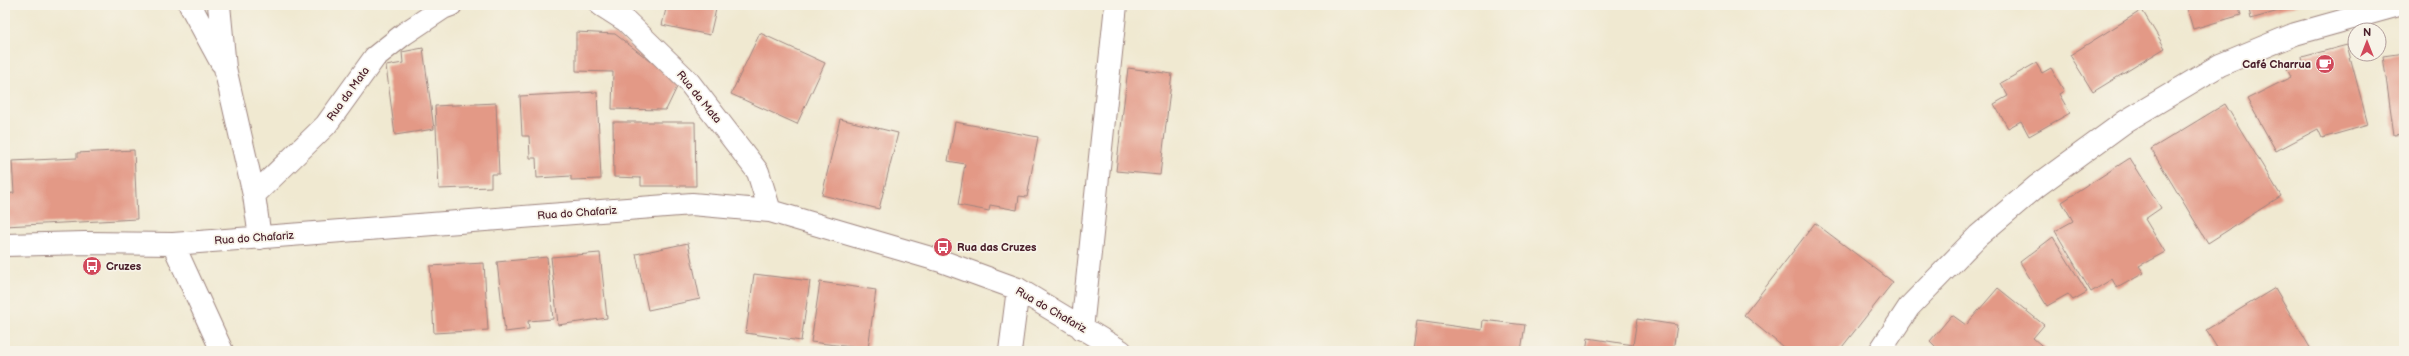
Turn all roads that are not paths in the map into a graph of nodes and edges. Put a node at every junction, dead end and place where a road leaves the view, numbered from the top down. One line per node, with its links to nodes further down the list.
1 (190, 5): 8 (street)
2 (220, 5): 8 (street)
3 (451, 5): 9 (street, Rua da Mata)
4 (601, 5): 10 (street, Rua da Mata)
5 (1116, 5): 15 (street)
6 (2399, 5): 7 (street)
7 (2370, 8): 19 (street)
8 (225, 68): 9 (street)
9 (254, 195): 11 (street)
10 (770, 211): 11 (street, Rua do Chafariz); 14 (street, Rua do Chafariz)
11 (260, 238): 12 (street, Rua do Chafariz)
12 (173, 244): 13 (street, Rua do Chafariz); 16 (street)
13 (5, 245)
14 (1018, 289): 15 (street, Rua do Chafariz); 17 (street)
15 (1082, 329): 18 (street, Rua do Chafariz)
16 (222, 351)
17 (1010, 351)
18 (1121, 351)
19 (1880, 351)

